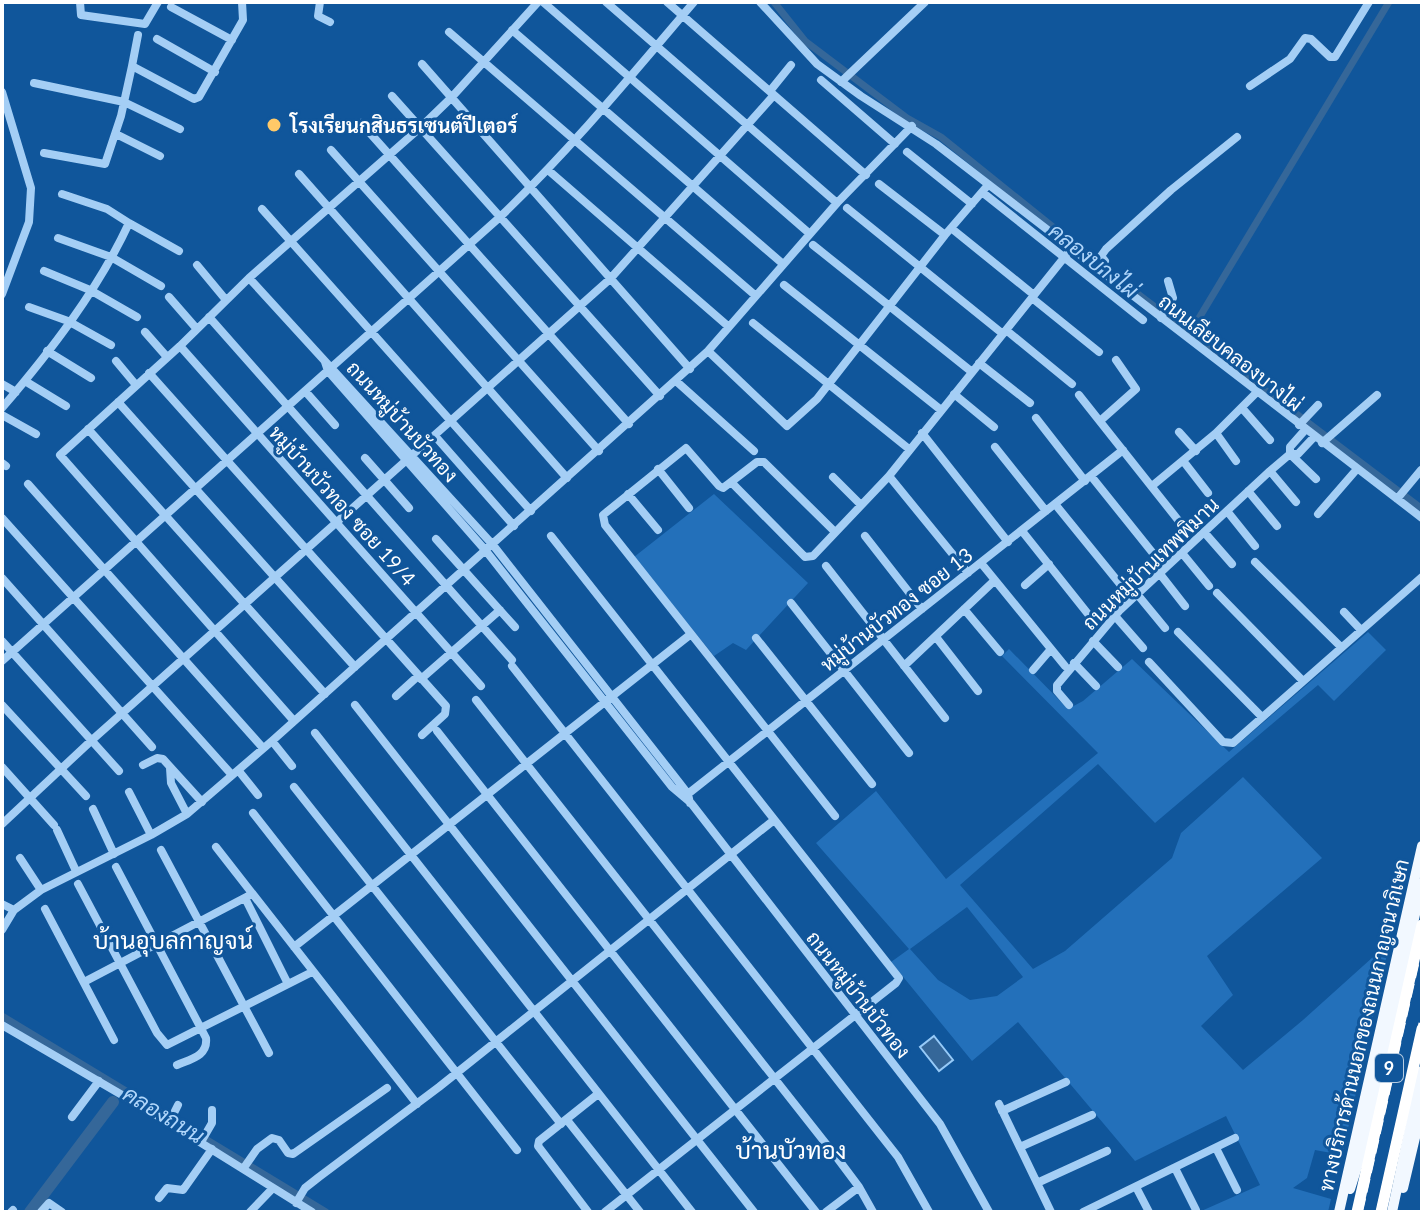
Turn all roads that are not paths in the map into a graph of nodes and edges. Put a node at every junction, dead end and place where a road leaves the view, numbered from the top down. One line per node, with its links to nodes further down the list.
1 (80, 2): 2 (street)
2 (158, 2)
3 (235, 2): 4 (street)
4 (242, 2): 20 (street)
5 (320, 2): 15 (street)
6 (541, 2): 16 (street); 27 (street)
7 (606, 2): 21 (street)
8 (667, 2): 14 (street)
9 (694, 2): 14 (street)
10 (760, 2): 29 (street, ถนนเลียบคลองบางไผ่)
11 (925, 2): 29 (street)
12 (1369, 2): 31 (street)
13 (171, 7): 20 (street)
14 (682, 16): 21 (street); 33 (street)
15 (330, 22)
16 (512, 30): 22 (street); 37 (street)
17 (449, 32): 22 (street)
18 (138, 35): 25 (street)
19 (157, 39): 26 (street)
20 (232, 40): 26 (street)
21 (657, 47): 27 (street); 39 (street)
22 (485, 62): 35 (street); 45 (street)
23 (422, 64): 35 (street)
24 (791, 65): 33 (street)
25 (132, 66): 26 (street); 36 (street)
26 (215, 72)
27 (630, 79): 37 (street); 52 (street)
28 (821, 80): 46 (street)
29 (843, 80): 40 (street, ถนนเลียบคลองบางไผ่)
30 (34, 83): 36 (street)
31 (1250, 86)
32 (2, 92): 92 (street)
33 (772, 93): 39 (street); 55 (street)
34 (392, 96): 41 (street)
35 (451, 98): 41 (street); 58 (street)
36 (124, 102): 42 (street); 43 (street)
37 (602, 109): 45 (street); 59 (street)
38 (361, 123): 50 (street)
39 (748, 126): 52 (street); 62 (street)
40 (912, 126): 46 (street); 60 (street, ถนนเลียบคลองบางไผ่)
41 (421, 127): 50 (street); 67 (street)
42 (180, 129)
43 (116, 134): 49 (street); 51 (street)
44 (1237, 137): 82 (street)
45 (575, 139): 53 (street); 68 (street)
46 (895, 144): 55 (street)
47 (331, 150): 56 (street)
48 (907, 152): 63 (street)
49 (44, 153)
50 (390, 154): 56 (street); 74 (street)
51 (160, 156)
52 (719, 156): 59 (street); 71 (street)
53 (548, 170): 58 (street); 76 (street)
54 (299, 174): 66 (street)
55 (866, 175): 62 (street)
56 (358, 181): 66 (street); 85 (street)
57 (879, 184): 70 (street)
58 (530, 188): 67 (street); 87 (street)
59 (693, 188): 68 (street); 80 (street)
60 (985, 188): 63 (street); 78 (street, ถนนเลียบคลองบางไผ่)
61 (62, 194): 69 (street)
62 (837, 203): 71 (street)
63 (972, 204): 70 (street)
64 (847, 208): 83 (street)
65 (262, 209): 73 (street)
66 (329, 209): 73 (street); 96 (street)
67 (500, 217): 74 (street); 99 (street)
68 (666, 218): 76 (street); 93 (street)
69 (129, 223): 77 (street); 79 (street)
70 (948, 231): 83 (street); 95 (street)
71 (810, 234): 80 (street)
72 (58, 238): 79 (street)
73 (292, 242): 86 (street); 109 (street)
74 (469, 245): 85 (street); 112 (street)
75 (813, 245): 98 (street)
76 (639, 249): 87 (street); 107 (street)
77 (179, 251)
78 (1068, 253): 82 (street, ถนนเลียบคลองบางไผ่); 95 (street); 104 (street)
79 (111, 257): 90 (street); 91 (street)
80 (783, 264): 93 (street)
81 (197, 265): 97 (street)
82 (1100, 265): 101 (street, ถนนเลียบคลองบางไผ่)
83 (921, 267): 98 (street); 111 (street)
84 (44, 271): 91 (street)
85 (439, 271): 96 (street); 122 (street)
86 (249, 278): 97 (street); 124 (street, ถนนหมู่บ้านบัวทอง)
87 (610, 279): 99 (street); 125 (street)
88 (1168, 281): 101 (street)
89 (784, 285): 113 (street)
90 (161, 286)
91 (90, 290): 102 (street); 105 (street)
92 (2, 294)
93 (756, 296): 107 (street)
94 (169, 297): 108 (street)
95 (1033, 297): 111 (street); 118 (street)
96 (408, 299): 109 (street); 135 (street)
97 (226, 300): 103 (street)
98 (889, 305): 113 (street); 126 (street)
99 (580, 306): 112 (street); 142 (street)
100 (29, 307): 105 (street)
101 (1162, 316): 137 (street, ถนนเลียบคลองบางไผ่)
102 (137, 317)
103 (209, 317): 108 (street); 147 (street)
104 (1143, 320)
105 (68, 321): 114 (street); 116 (street)
106 (753, 323): 132 (street)
107 (729, 327): 117 (street)
108 (196, 328): 115 (street)
109 (371, 331): 124 (street); 153 (street)
110 (145, 332): 119 (street)
111 (1004, 332): 123 (street); 133 (street)
112 (549, 334): 122 (street); 155 (street)
113 (859, 343): 132 (street); 150 (street)
114 (111, 345)
115 (180, 346): 119 (street); 161 (street, หมู่บ้านบัวทอง ซอย 19/4)
116 (47, 351): 128 (street); 129 (street)
117 (708, 351): 125 (street); 132 (street)
118 (1099, 352)
119 (167, 357): 127 (street)
120 (1116, 360): 154 (street)
121 (116, 361): 134 (street)
122 (518, 361): 135 (street); 172 (street)
123 (979, 363): 126 (street); 144 (street)
124 (329, 367): 136 (street); 177 (street, ถนนหมู่บ้านบัวทอง)
125 (690, 369): 130 (street)
126 (972, 372): 139 (street)
127 (149, 373): 134 (street); 178 (street)
128 (91, 378)
129 (25, 381): 138 (street); 146 (street)
130 (676, 381): 142 (street); 173 (street)
131 (2, 384): 138 (street)
132 (828, 384): 170 (street)
133 (1072, 384)
134 (136, 385): 143 (street)
135 (488, 388): 153 (street); 187 (street)
136 (305, 391): 147 (street); 156 (street)
137 (1258, 391): 149 (street); 157 (street, ถนนเลียบคลองบางไผ่)
138 (16, 392): 148 (street)
139 (954, 394): 150 (street); 158 (street)
140 (1079, 395): 154 (street)
141 (1377, 395): 167 (street)
142 (660, 396): 155 (street)
143 (118, 402): 159 (street); 194 (street)
144 (1030, 403)
145 (1318, 405): 157 (street, ถนนหมู่บ้านเทพพิมาน)
146 (66, 406)
147 (289, 406): 161 (street); 198 (street)
148 (2, 408)
149 (1242, 408): 163 (street); 168 (street)
150 (941, 410): 162 (street)
151 (2, 415): 164 (street)
152 (1036, 418): 188 (street)
153 (452, 421): 165 (street); 205 (street)
154 (1100, 421): 171 (street)
155 (629, 424): 172 (street)
156 (335, 425)
157 (1302, 426): 166 (street, ถนนเลียบคลองบางไผ่); 175 (street, ถนนหมู่บ้านเทพพิมาน)
158 (994, 427)
159 (88, 429): 209 (street); 223 (street)
160 (1179, 432): 174 (street)
161 (257, 433): 178 (street); 212 (street, หมู่บ้านบัวทอง ซอย 19/4)
162 (922, 433): 170 (street); 224 (street)
163 (1216, 433): 174 (street); 179 (street)
164 (36, 434)
165 (435, 436): 177 (street); 214 (street)
166 (1314, 437): 167 (street, ถนนเลียบคลองบางไผ่); 175 (street, ถนนหมู่บ้านเทพพิมาน)
167 (1326, 439): 182 (street, ถนนเลียบคลองบางไผ่)
168 (1270, 440)
169 (995, 447): 206 (street)
170 (909, 449): 185 (street)
171 (1123, 450): 188 (street, หมู่บ้านบัวทอง ซอย 13); 193 (street)
172 (599, 451): 187 (street)
173 (754, 451)
174 (1196, 451): 180 (street)
175 (1290, 454): 184 (street, ถนนหมู่บ้านเทพพิมาน); 189 (street)
176 (365, 458): 190 (street)
177 (410, 458): 190 (street); 226 (street, ถนนหมู่บ้านบัวทอง)
178 (227, 460): 194 (street); 227 (street)
179 (1236, 461)
180 (1184, 462): 193 (street); 196 (street)
181 (658, 469): 191 (street); 197 (street); 204 (street)
182 (1357, 469): 199 (street, ถนนเลียบคลองบางไผ่); 208 (street)
183 (1421, 470): 199 (street)
184 (1270, 471): 195 (street, ถนนหมู่บ้านเทพพิมาน); 200 (street)
185 (889, 476): 202 (street); 237 (street)
186 (833, 477): 202 (street)
187 (567, 478): 205 (street)
188 (1088, 479): 201 (street, หมู่บ้านบัวทอง ซอย 13); 228 (street)
189 (1316, 479)
190 (384, 480): 198 (street); 203 (street)
191 (731, 482): 218 (street); 218 (street)
192 (28, 484): 235 (street)
193 (1152, 486): 213 (street)
194 (197, 488): 209 (street); 239 (street)
195 (1248, 491): 207 (street, ถนนหมู่บ้านเทพพิมาน); 215 (street)
196 (1208, 493)
197 (628, 494): 216 (street); 267 (street)
198 (367, 495): 212 (street); 244 (street)
199 (1398, 498): 211 (street, ถนนเลียบคลองบางไผ่)
200 (1296, 502)
201 (1055, 504): 206 (street, หมู่บ้านบัวทอง ซอย 13); 246 (street)
202 (861, 505): 218 (street)
203 (409, 508)
204 (689, 508)
205 (531, 511): 214 (street)
206 (1046, 511): 217 (street, หมู่บ้านบัวทอง ซอย 13)
207 (1227, 511): 219 (street, ถนนหมู่บ้านเทพพิมาน); 225 (street)
208 (1318, 514)
209 (165, 515): 223 (street); 251 (street)
210 (2, 518): 249 (street)
211 (1422, 518)
212 (337, 521): 227 (street); 257 (street, หมู่บ้านบัวทอง ซอย 19/4)
213 (1182, 525)
214 (514, 526): 226 (street)
215 (1277, 526)
216 (658, 530)
217 (1022, 531): 224 (street, หมู่บ้านบัวทอง ซอย 13); 232 (street)
218 (835, 532)
219 (1204, 532): 229 (street, ถนนหมู่บ้านเทพพิมาน); 233 (street)
220 (551, 536): 283 (street)
221 (865, 536): 253 (street)
222 (436, 539): 236 (street)
223 (135, 542): 235 (street); 265 (street)
224 (1008, 542): 231 (street, หมู่บ้านบัวทอง ซอย 13)
225 (1255, 546)
226 (490, 548): 236 (street); 298 (street, ถนนหมู่บ้านบัวทอง)
227 (306, 550): 239 (street); 270 (street)
228 (1152, 552)
229 (1182, 553): 238 (street, ถนนหมู่บ้านเทพพิมาน); 245 (street)
230 (1255, 562): 274 (street)
231 (981, 563): 237 (street, หมู่บ้านบัวทอง ซอย 13); 242 (street)
232 (1049, 564): 243 (street); 260 (street)
233 (1232, 564)
234 (826, 566): 271 (street)
235 (104, 569): 249 (street); 280 (street)
236 (464, 570): 244 (street); 255 (street)
237 (968, 573): 253 (street, หมู่บ้านบัวทอง ซอย 13)
238 (1160, 574): 248 (street, ถนนหมู่บ้านเทพพิมาน); 252 (street)
239 (276, 577): 251 (street); 286 (street)
240 (1422, 577): 264 (street)
241 (2, 578): 259 (street)
242 (994, 581): 254 (street); 276 (street)
243 (1025, 585)
244 (447, 586): 257 (street); 261 (street)
245 (1209, 586)
246 (1124, 589)
247 (1217, 593): 291 (street)
248 (1137, 594): 258 (street, ถนนหมู่บ้านเทพพิมาน); 263 (street)
249 (73, 596): 259 (street); 294 (street)
250 (791, 603): 288 (street)
251 (245, 604): 265 (street); 296 (street)
252 (1185, 606)
253 (922, 609): 271 (street, หมู่บ้านบัวทอง ซอย 13)
254 (964, 609): 268 (street); 278 (street)
255 (500, 610): 261 (street); 262 (street)
256 (1344, 612): 264 (street)
257 (417, 613): 270 (street); 279 (street, หมู่บ้านบัวทอง ซอย 19/4)
258 (1115, 616): 273 (street, ถนนหมู่บ้านเทพพิมาน); 275 (street)
259 (42, 623): 277 (street); 304 (street)
260 (1096, 624)
261 (482, 626): 279 (street); 311 (street)
262 (515, 627)
263 (1165, 628)
264 (1361, 630): 274 (street)
265 (214, 632): 280 (street); 307 (street)
266 (1178, 632): 305 (street)
267 (691, 634): 283 (street); 309 (street)
268 (936, 637): 285 (street); 295 (street)
269 (756, 638): 300 (street)
270 (385, 639): 286 (street); 290 (street)
271 (883, 640): 285 (street); 288 (street, หมู่บ้านบัวทอง ซอย 13)
272 (2, 641): 277 (street)
273 (1093, 641): 284 (street, ถนนหมู่บ้านเทพพิมาน); 287 (street)
274 (1341, 647): 291 (street)
275 (1143, 648)
276 (1051, 649): 284 (street); 289 (street)
277 (11, 651): 281 (street); 313 (street)
278 (1000, 652)
279 (452, 653): 290 (street); 292 (street, หมู่บ้านบัวทอง ซอย 19/4)
280 (185, 660): 294 (street); 316 (street)
281 (2, 661)
282 (1149, 662): 305 (street)
283 (652, 664): 298 (street); 318 (street)
284 (1069, 664): 293 (street); 303 (street, ถนนหมู่บ้านเทพพิมาน)
285 (904, 666): 306 (street)
286 (355, 667): 296 (street)
287 (1118, 667)
288 (844, 670): 300 (street, หมู่บ้านบัวทอง ซอย 13); 317 (street)
289 (1033, 670)
290 (420, 678): 297 (street); 312 (street)
291 (1303, 681): 305 (street)
292 (481, 686)
293 (1096, 686)
294 (153, 687): 304 (street); 326 (street)
295 (978, 691)
296 (325, 694): 307 (street)
297 (396, 696)
298 (608, 699): 311 (street); 334 (street, ถนนหมู่บ้านบัวทอง)
299 (476, 700): 319 (street)
300 (806, 700): 309 (street, หมู่บ้านบัวทอง ซอย 13); 327 (street)
301 (2, 705): 324 (street)
302 (355, 705): 342 (street)
303 (1069, 705)
304 (122, 714): 313 (street); 315 (street)
305 (1262, 717)
306 (945, 718)
307 (294, 721): 314 (street)
308 (437, 731): 330 (street)
309 (767, 731): 318 (street, หมู่บ้านบัวทอง ซอย 13); 339 (street)
310 (315, 733): 348 (street)
311 (566, 734): 319 (street); 357 (street)
312 (422, 735)
313 (92, 740): 324 (street); 325 (street)
314 (272, 741): 316 (street); 321 (street)
315 (152, 747)
316 (263, 748): 326 (street)
317 (909, 753)
318 (729, 762): 334 (street, หมู่บ้านบัวทอง ซอย 13); 340 (street)
319 (527, 764): 330 (street); 363 (street)
320 (143, 765): 323 (street)
321 (292, 766)
322 (2, 767): 333 (street)
323 (170, 768): 335 (street); 338 (street)
324 (61, 769): 332 (street); 333 (street)
325 (119, 771)
326 (235, 772): 331 (street); 335 (street)
327 (872, 784)
328 (294, 787): 355 (street)
329 (129, 792): 343 (street)
330 (488, 794): 342 (street); 369 (street)
331 (258, 795)
332 (86, 796)
333 (30, 798): 341 (street); 352 (street)
334 (687, 799): 349 (street, ถนนหมู่บ้านบัวทอง)
335 (202, 802): 338 (street)
336 (93, 809): 347 (street)
337 (253, 813): 362 (street)
338 (187, 814): 343 (street)
339 (835, 816)
340 (774, 820): 349 (street); 377 (street)
341 (2, 824)
342 (450, 825): 348 (street); 372 (street)
343 (151, 835): 347 (street)
344 (1422, 846): 440 (main road, ทางบริการด้านนอกของถนนกาญจนาภิเษก)
345 (216, 847): 358 (street)
346 (161, 850): 364 (street)
347 (114, 854): 352 (street)
348 (411, 855): 355 (street); 376 (street)
349 (730, 856): 357 (street); 377 (street, ถนนหมู่บ้านบัวทอง)
350 (20, 858): 356 (street)
351 (116, 867): 367 (street)
352 (76, 871): 356 (street)
353 (1422, 883): 440 (main road)
354 (78, 884): 370 (street)
355 (372, 885): 362 (street); 382 (street)
356 (41, 890): 361 (street)
357 (688, 891): 363 (street); 383 (street)
358 (248, 896): 364 (street); 368 (street); 374 (street)
359 (2, 904): 361 (street)
360 (45, 909): 373 (street)
361 (14, 910): 366 (street)
362 (334, 917): 368 (street); 387 (street)
363 (649, 920): 369 (street); 388 (street)
364 (200, 921): 367 (street); 375 (street)
365 (1422, 925): 441 (highway, 9)
366 (2, 930)
367 (156, 945): 370 (street); 379 (street)
368 (294, 947): 371 (street)
369 (610, 949): 372 (street); 395 (street)
370 (120, 963): 373 (street); 379 (street)
371 (312, 972): 374 (street); 393 (street)
372 (572, 981): 376 (street); 403 (street)
373 (84, 982): 381 (street)
374 (288, 984): 375 (street)
375 (244, 1006): 379 (street); 384 (street)
376 (533, 1011): 382 (street); 392 (street)
377 (855, 1015): 383 (street); 436 (street, ถนนหมู่บ้านบัวทอง)
378 (2, 1025): 389 (street)
379 (201, 1029): 385 (street)
380 (1422, 1029): 442 (highway, 9)
381 (114, 1040)
382 (495, 1041): 387 (street); 401 (street)
383 (813, 1048): 388 (street); 435 (street)
384 (269, 1053)
385 (177, 1065)
386 (1422, 1071): 443 (main road)
387 (457, 1072): 393 (street); 408 (street)
388 (774, 1077): 395 (street); 414 (street)
389 (99, 1081): 399 (street); 400 (street)
390 (1066, 1082): 405 (street)
391 (387, 1088): 410 (street)
392 (598, 1094): 401 (street); 412 (street)
393 (417, 1104): 420 (street)
394 (177, 1108): 400 (street)
395 (735, 1108): 403 (street); 432 (street)
396 (1422, 1108): 443 (main road)
397 (212, 1110): 404 (street)
398 (1092, 1115): 405 (street)
399 (72, 1117)
400 (170, 1121): 404 (street)
401 (564, 1122): 418 (street); 427 (street)
402 (1235, 1138): 406 (street)
403 (697, 1140): 412 (street); 431 (street)
404 (202, 1141): 407 (street)
405 (1020, 1147): 413 (street)
406 (1216, 1148): 411 (street); 417 (street)
407 (212, 1149): 410 (street); 419 (street)
408 (517, 1150)
409 (1107, 1151): 413 (street)
410 (244, 1167): 416 (street)
411 (1175, 1168): 415 (street); 422 (street)
412 (658, 1169): 418 (street); 430 (street)
413 (1037, 1183): 437 (street)
414 (859, 1187): 433 (street); 434 (street)
415 (1136, 1187): 421 (street); 439 (street)
416 (273, 1188): 420 (street); 425 (street)
417 (1237, 1190)
418 (626, 1195): 428 (street); 429 (street)
419 (159, 1198)
420 (298, 1200): 426 (street)
421 (1098, 1209): 438 (street)
422 (1196, 1210)
423 (41, 1212): 424 (street)
424 (62, 1212)
425 (250, 1212)
426 (312, 1212)
427 (588, 1212)
428 (605, 1212)
429 (640, 1212)
430 (692, 1212)
431 (754, 1212)
432 (816, 1212)
433 (826, 1212)
434 (873, 1212)
435 (929, 1212)
436 (989, 1212)
437 (1051, 1212)
438 (1083, 1212)
439 (1149, 1212)
440 (1341, 1212)
441 (1357, 1212)
442 (1381, 1212)
443 (1395, 1212)

